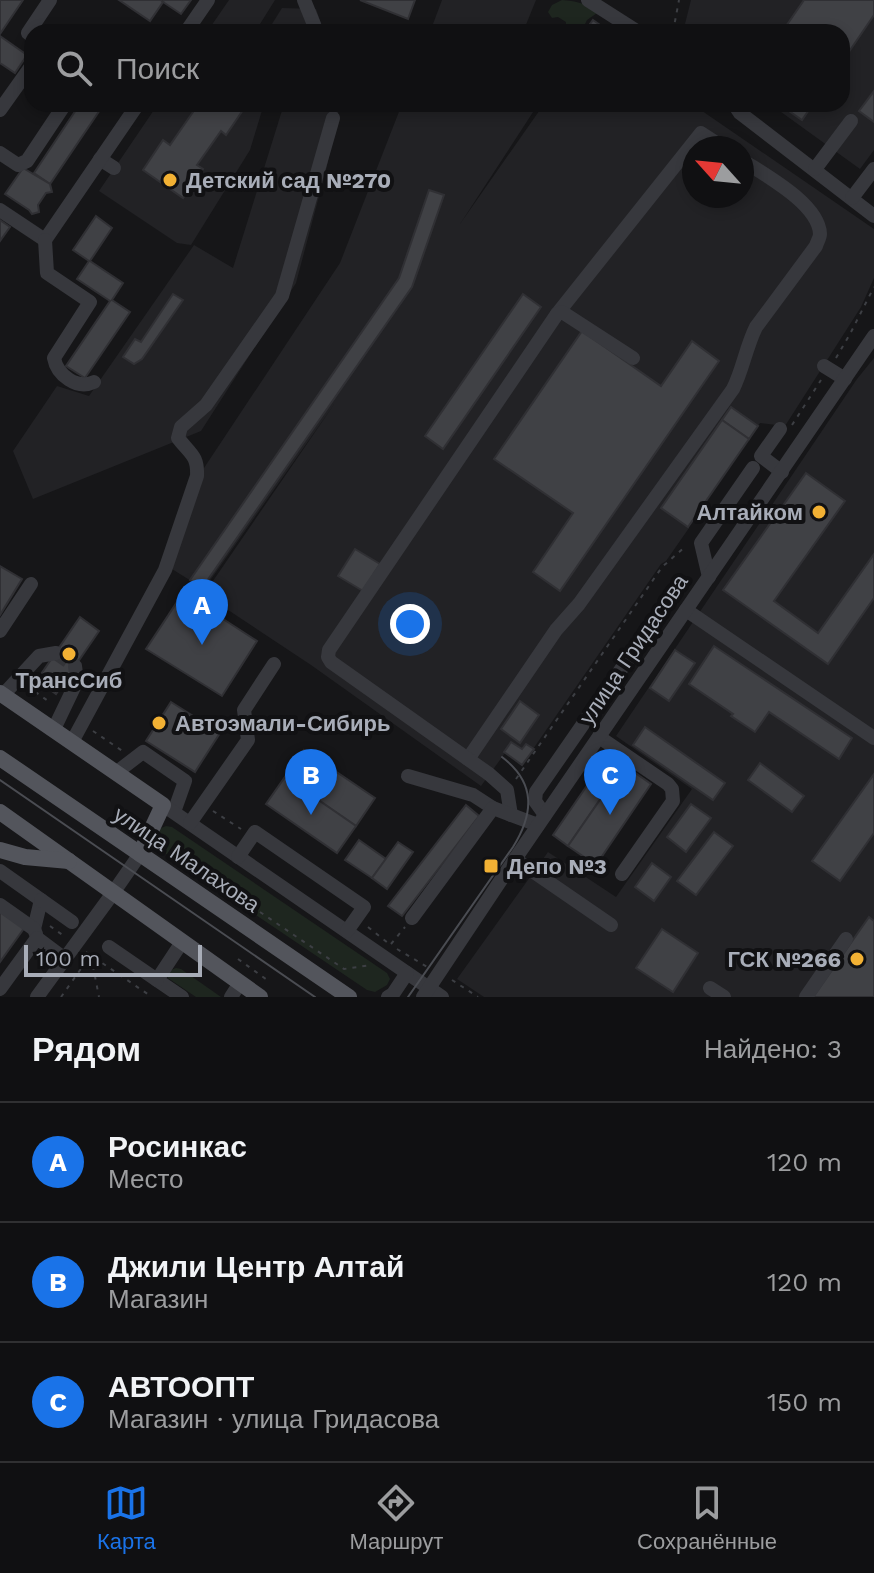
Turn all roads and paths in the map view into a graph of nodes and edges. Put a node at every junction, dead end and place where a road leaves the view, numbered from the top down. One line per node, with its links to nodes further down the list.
1 (50, 0): 6 (street)
2 (208, 0): 7 (street)
3 (304, 0): 8 (street)
4 (588, 0): 9 (street)
5 (679, 0): 10 (path)
6 (34, 24)
7 (192, 24)
8 (314, 24)
9 (626, 24)
10 (674, 24)
11 (24, 76): 12 (street)
12 (0, 110)
13 (60, 112): 18 (street)
14 (132, 112): 20 (street)
15 (739, 112): 23 (street)
16 (333, 118): 54 (street)
17 (851, 121): 23 (street)
18 (0, 153)
19 (682, 157): 29 (street)
20 (100, 159): 21 (street); 28 (street)
21 (114, 168)
22 (754, 168): 58 (street)
23 (815, 169): 25 (street)
24 (874, 169): 25 (street)
25 (852, 198): 27 (street)
26 (0, 210): 28 (street)
27 (874, 216)
28 (45, 240): 34 (street)
29 (557, 314): 31 (street); 58 (street)
30 (874, 336): 33 (street, улица Гридасова)
31 (633, 358)
32 (824, 366): 33 (street)
33 (845, 379): 37 (street, улица Гридасова)
34 (94, 382)
35 (780, 429): 37 (street)
36 (753, 468): 38 (street)
37 (782, 472): 39 (street, улица Гридасова)
38 (707, 534): 39 (street); 61 (path)
39 (709, 577): 42 (street, улица Гридасова)
40 (31, 584): 43 (street)
41 (665, 606): 48 (street)
42 (686, 610): 49 (street, улица Гридасова); 52 (street)
43 (0, 631)
44 (56, 653): 47 (street)
45 (274, 664): 67 (street)
46 (75, 666): 51 (street)
47 (1, 694): 51 (main road)
48 (600, 700): 49 (street); 55 (street)
49 (617, 711): 53 (street, улица Гридасова)
50 (874, 719): 52 (street)
51 (54, 729): 54 (main road)
52 (870, 735)
53 (599, 737): 56 (street, улица Гридасова); 74 (street)
54 (72, 742): 59 (main road)
55 (571, 743): 56 (street); 66 (street)
56 (587, 754): 66 (street, улица Гридасова)
57 (0, 758): 69 (main road, улица Малахова)
58 (468, 759): 61 (street)
59 (117, 772): 63 (main road); 63 (street)
60 (408, 776): 62 (street)
61 (507, 790): 65 (street)
62 (493, 808): 65 (street); 80 (street)
63 (169, 809): 67 (street); 69 (main road)
64 (0, 812): 72 (main road)
65 (511, 815): 66 (street)
66 (542, 820): 71 (street, улица Гридасова)
67 (190, 823): 70 (street)
68 (0, 850): 72 (main road)
69 (140, 854): 75 (street); 108 (main road, улица Малахова)
70 (238, 857): 79 (street); 83 (street)
71 (515, 859): 82 (street); 94 (street, улица Гридасова)
72 (70, 862): 75 (main road)
73 (0, 871): 76 (street)
74 (622, 874)
75 (113, 893): 86 (main road); 91 (street)
76 (41, 900): 81 (street); 84 (street)
77 (0, 905): 84 (street)
78 (260, 912): 93 (path)
79 (356, 918): 83 (street); 87 (path)
80 (412, 918): 87 (path)
81 (72, 922)
82 (611, 925)
83 (347, 931): 95 (street)
84 (36, 933): 91 (street); 99 (street)
85 (846, 939): 113 (street)
86 (182, 942): 96 (street); 100 (main road)
87 (391, 945): 94 (path)
88 (109, 947): 96 (street)
89 (85, 951): 90 (path)
90 (91, 955): 103 (path); 104 (path); 105 (path)
91 (65, 959): 102 (street)
92 (238, 959): 97 (path)
93 (376, 965)
94 (440, 971): 101 (street, улица Гридасова); 111 (path)
95 (407, 973): 101 (street); 109 (street)
96 (157, 980): 106 (street)
97 (270, 982)
98 (710, 988): 112 (street)
99 (0, 989)
100 (236, 990): 107 (main road)
101 (426, 992): 110 (street)
102 (37, 997)
103 (61, 997)
104 (99, 997)
105 (152, 997)
106 (182, 997)
107 (260, 997)
108 (349, 997)
109 (388, 997)
110 (442, 997)
111 (478, 997)
112 (724, 997)
113 (806, 997)

